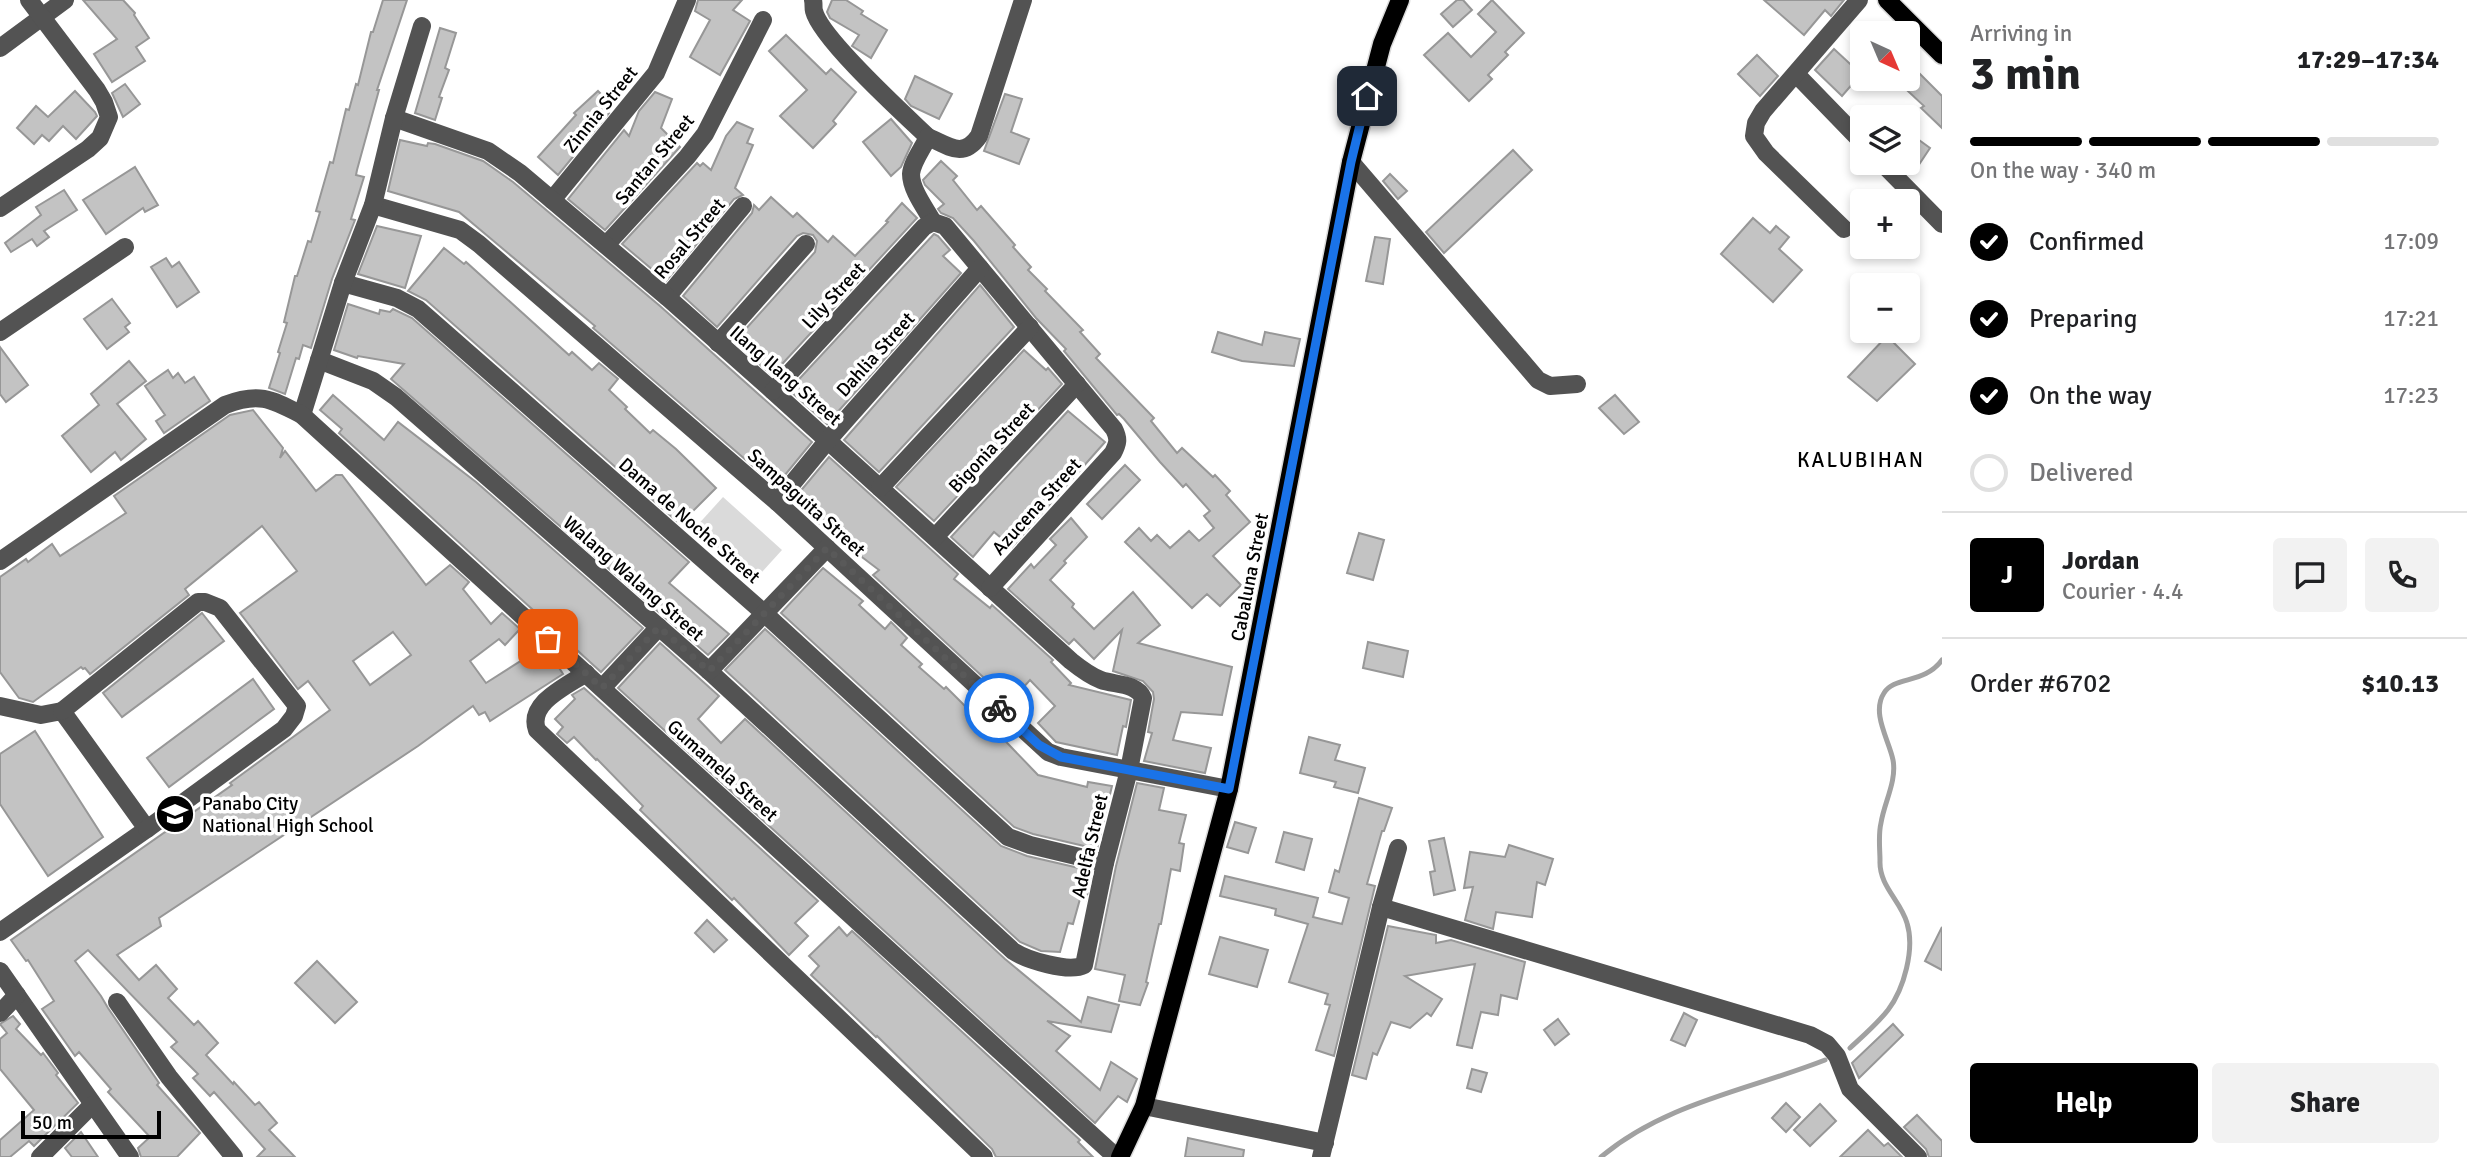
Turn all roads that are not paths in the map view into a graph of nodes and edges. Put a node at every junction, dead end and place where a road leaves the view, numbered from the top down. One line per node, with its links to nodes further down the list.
1 (29, 0): 9 (street)
2 (65, 0): 9 (street)
3 (687, 0): 20 (street, Zinnia Street)
4 (813, 0): 17 (street)
5 (1023, 0): 17 (street)
6 (1400, 0): 18 (main road, Cabaluna Street)
7 (1858, 0): 14 (street)
8 (1887, 0): 13 (main road)
9 (43, 19): 12 (street); 23 (street)
10 (763, 20): 28 (street, Santan Street)
11 (422, 26): 15 (street)
12 (0, 48)
13 (1942, 55)
14 (1796, 74): 16 (street); 26 (street)
15 (394, 118): 20 (street, Ilang Ilang Street); 21 (street)
16 (1850, 130)
17 (928, 137): 24 (street)
18 (1351, 162): 38 (street); 57 (main road, Cabaluna Street)
19 (1894, 175): 25 (street)
20 (552, 200): 28 (street, Ilang Ilang Street)
21 (373, 205): 31 (street); 43 (street, Sampaguita Street)
22 (743, 206): 32 (street, Rosal Street)
23 (0, 208)
24 (928, 224): 30 (street); 39 (street, Lily Street)
25 (1942, 224)
26 (1844, 229)
27 (806, 244): 35 (street)
28 (606, 245): 32 (street, Ilang Ilang Street)
29 (125, 247): 34 (street)
30 (980, 268): 33 (street); 41 (street, Dahlia Street)
31 (343, 283): 36 (street); 48 (street, Dama de Noche Street)
32 (667, 297): 35 (street, Ilang Ilang Street)
33 (1030, 327): 37 (street); 42 (street)
34 (0, 332)
35 (718, 343): 39 (street, Ilang Ilang Street)
36 (319, 360): 40 (street); 49 (street, Walang Walang Street)
37 (1077, 384): 44 (street, Bigonia Street); 47 (street, Azucena Street)
38 (1577, 384)
39 (773, 391): 41 (street, Ilang Ilang Street)
40 (302, 415): 46 (street, Gumamela Street); 51 (street, Gumamela Street)
41 (828, 440): 42 (street, Ilang Ilang Street); 43 (street, Dahlia Street)
42 (880, 488): 44 (street, Ilang Ilang Street)
43 (777, 502): 45 (street, Sampaguita Street)
44 (935, 537): 47 (street, Ilang Ilang Street)
45 (827, 548): 48 (street); 56 (street, Sampaguita Street)
46 (0, 561)
47 (990, 588): 53 (street, Ilang Ilang Street)
48 (764, 612): 50 (street); 60 (street, Dama de Noche Street)
49 (659, 627): 50 (street, Walang Walang Street); 52 (street)
50 (709, 671): 63 (street, Walang Walang Street)
51 (586, 673): 52 (street, Gumamela Street); 74 (street)
52 (602, 688): 75 (street, Gumamela Street)
53 (1133, 688): 56 (street, Adelfa Street)
54 (0, 706): 55 (street)
55 (62, 711): 58 (street); 58 (street)
56 (1129, 770): 57 (street, Sampaguita Street); 60 (street, Adelfa Street)
57 (1229, 789): 69 (main road, Cabaluna Street)
58 (147, 829): 62 (street)
59 (1398, 848): 61 (street)
60 (1105, 863): 63 (street, Adelfa Street)
61 (1381, 907): 70 (street); 76 (street)
62 (0, 932)
63 (1073, 968)
64 (0, 971): 65 (street)
65 (18, 995): 67 (street); 68 (street)
66 (117, 1002): 73 (street)
67 (0, 1013)
68 (92, 1105): 71 (street); 72 (street)
69 (1144, 1106): 70 (street); 75 (main road, Cabaluna Street)
70 (1323, 1150)
71 (40, 1157)
72 (130, 1157)
73 (234, 1157)
74 (984, 1157)
75 (1118, 1157)
76 (1918, 1157)

